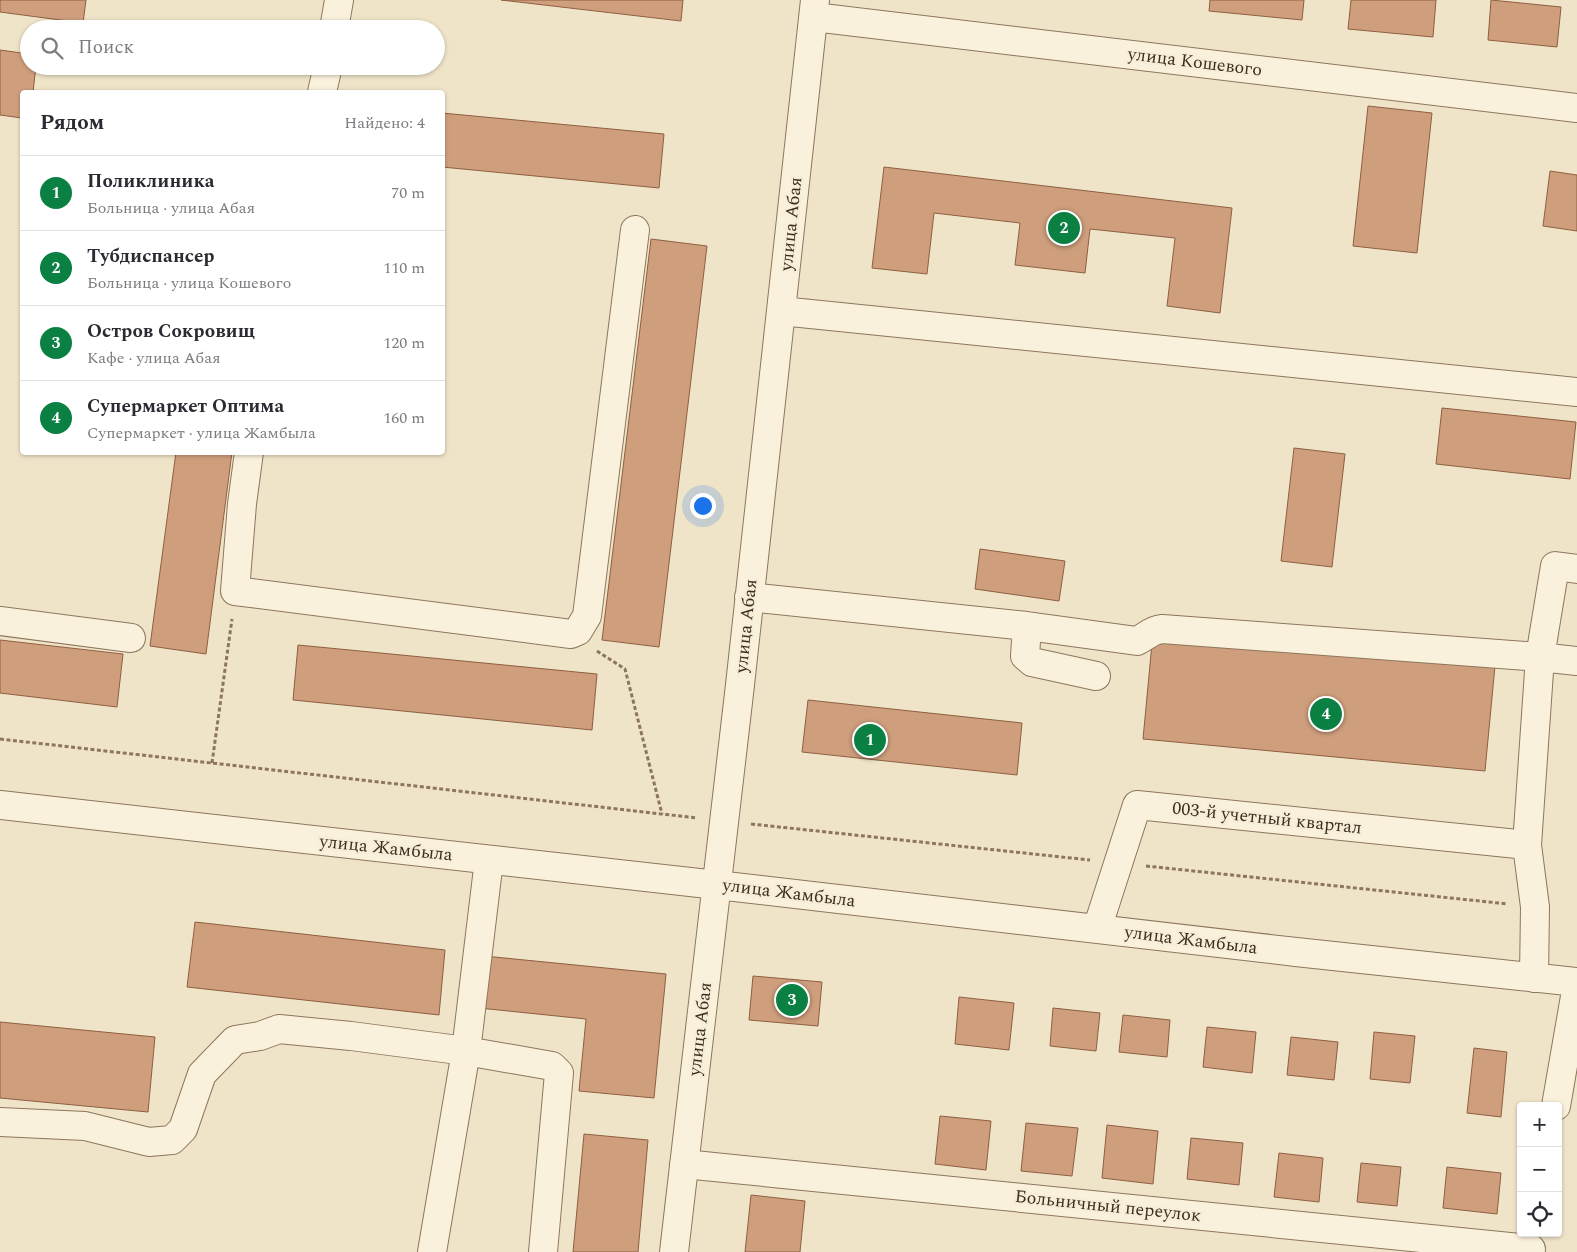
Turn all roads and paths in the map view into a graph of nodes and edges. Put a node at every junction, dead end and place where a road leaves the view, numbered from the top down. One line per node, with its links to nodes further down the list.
1 (339, 0): 3 (street)
2 (814, 9): 6 (street, улица Кошевого); 8 (street, улица Абая)
3 (336, 20)
4 (326, 75): 5 (street)
5 (322, 90)
6 (1577, 108)
7 (635, 230): 16 (street)
8 (781, 311): 9 (street); 13 (street, улица Абая)
9 (1577, 392)
10 (250, 455): 12 (street)
11 (1577, 569): 18 (street)
12 (235, 591): 16 (street); 22 (path)
13 (749, 597): 15 (street); 25 (street, улица Абая)
14 (0, 621): 17 (street)
15 (1028, 626): 18 (street); 20 (street)
16 (571, 634): 24 (path)
17 (131, 638)
18 (1540, 656): 19 (street); 26 (street)
19 (1577, 661)
20 (1096, 676)
21 (0, 739): 22 (path)
22 (212, 763): 24 (path)
23 (0, 805): 27 (street, улица Жамбыла)
24 (662, 814): 25 (path)
25 (724, 821): 28 (path); 29 (street, улица Абая)
26 (1526, 845): 28 (street, 003-й учетный квартал); 30 (street)
27 (490, 860): 29 (street, улица Жамбыла); 34 (street)
28 (1118, 863): 30 (path); 31 (street, 003-й учетный квартал)
29 (717, 885): 31 (street, улица Жамбыла); 37 (street, улица Абая)
30 (1535, 907): 32 (street)
31 (1097, 929): 32 (street, улица Жамбыла)
32 (1534, 978): 33 (street, улица Жамбыла)
33 (1577, 984): 35 (street)
34 (466, 1051): 36 (street); 39 (street); 40 (street)
35 (1557, 1102)
36 (0, 1122)
37 (684, 1164): 38 (street, Больничный переулок); 41 (street, улица Абая)
38 (1532, 1245)
39 (432, 1252)
40 (543, 1252)
41 (674, 1252)

